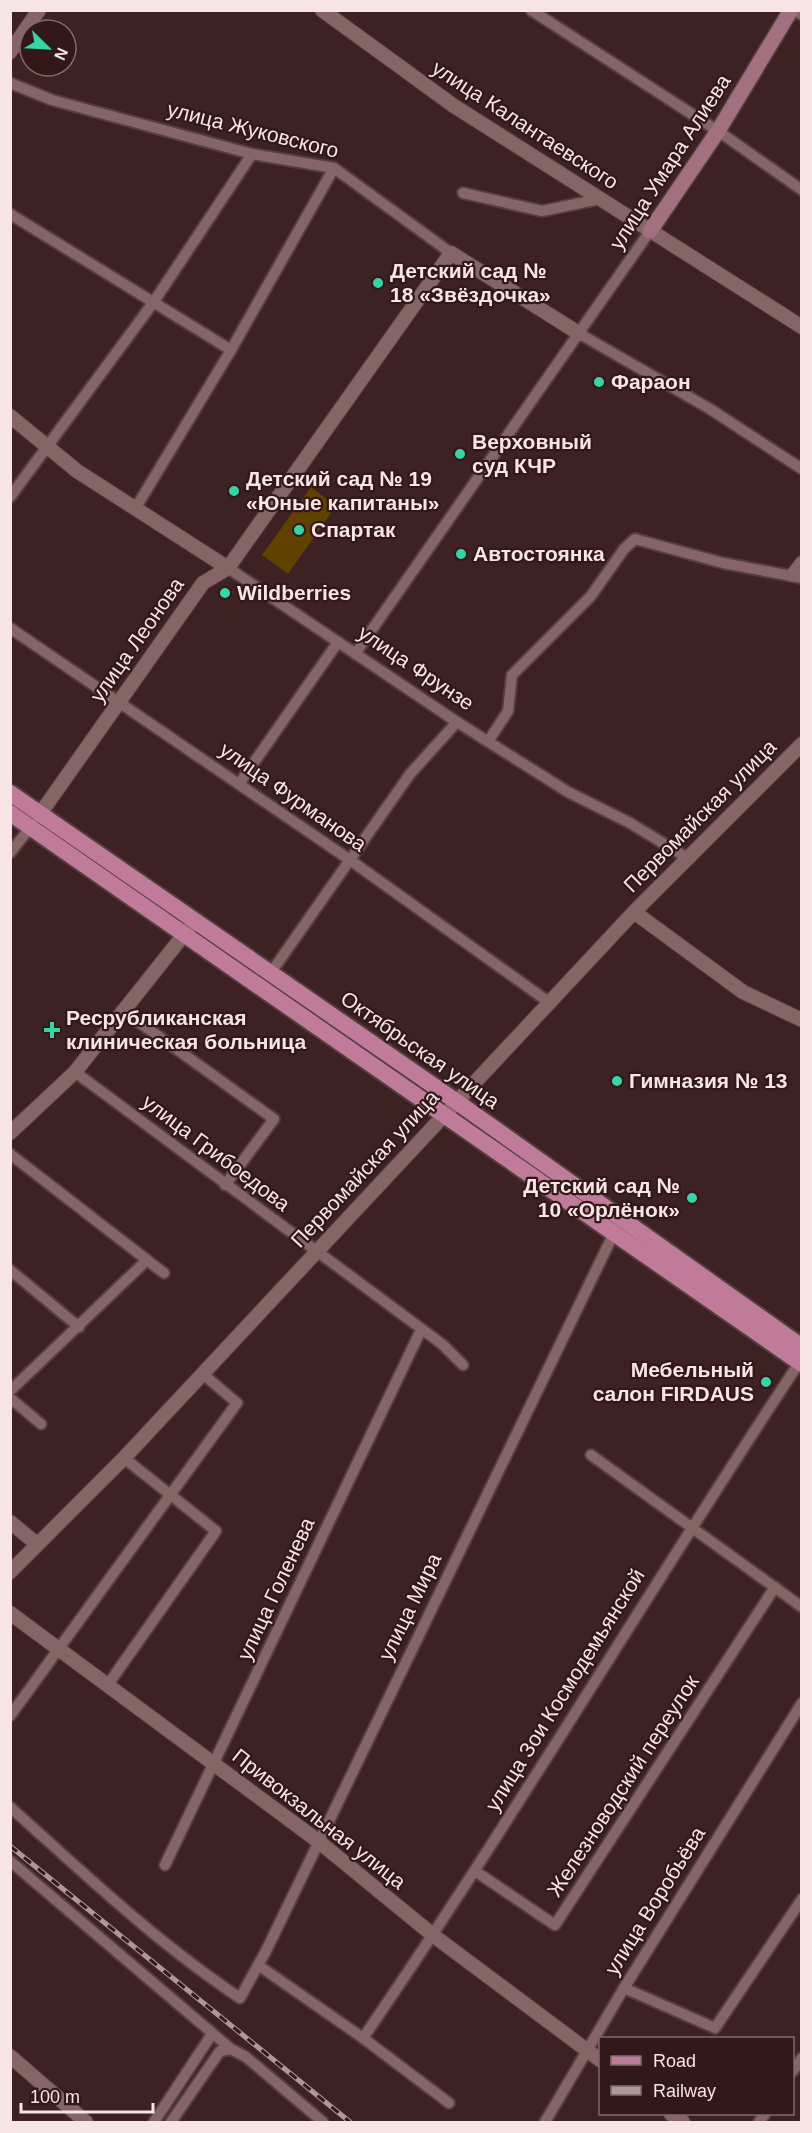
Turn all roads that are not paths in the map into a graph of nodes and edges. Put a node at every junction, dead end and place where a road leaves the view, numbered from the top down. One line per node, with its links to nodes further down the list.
1 (39, 10): 6 (street)
2 (322, 10): 13 (street, улица Калантаевского)
3 (531, 10): 8 (street)
4 (792, 10): 5 (street); 8 (main road, улица Умара Алиева)
5 (801, 15)
6 (10, 52)
7 (10, 83): 9 (street, улица Жуковского)
8 (718, 130): 11 (street); 15 (main road, улица Умара Алиева)
9 (252, 154): 10 (street, улица Жуковского); 17 (street)
10 (334, 168): 16 (street, улица Жуковского); 20 (street)
11 (801, 190)
12 (463, 193): 13 (street)
13 (600, 199): 15 (street, улица Калантаевского)
14 (10, 214): 17 (street)
15 (650, 231): 18 (street, улица Калантаевского); 19 (street, улица Умара Алиева)
16 (451, 253): 19 (street, улица Жуковского); 27 (street, улица Леонова)
17 (153, 303): 20 (street); 22 (street)
18 (801, 327)
19 (580, 334): 23 (street, улица Жуковского); 31 (street, улица Умара Алиева)
20 (231, 350): 25 (street)
21 (10, 416): 22 (street, улица Фрунзе)
22 (46, 446): 24 (street); 25 (street, улица Фрунзе)
23 (801, 469)
24 (10, 497)
25 (135, 509): 27 (street, улица Фрунзе)
26 (801, 563): 28 (street)
27 (228, 568): 30 (street, улица Фрунзе); 32 (street, улица Леонова)
28 (797, 576): 34 (street)
29 (10, 628): 32 (street, улица Фурманова)
30 (338, 642): 31 (street, улица Фрунзе); 36 (street)
31 (355, 654): 33 (street, улица Фрунзе)
32 (120, 702): 36 (street, улица Фурманова); 39 (street, улица Леонова)
33 (457, 722): 34 (street, улица Фрунзе); 42 (street)
34 (489, 741): 41 (street, улица Фрунзе)
35 (801, 744): 41 (street, Первомайская улица)
36 (239, 784): 42 (street, улица Фурманова)
37 (10, 793): 39 (main road, Октябрьская улица)
38 (10, 813): 39 (main road, Октябрьская улица)
39 (35, 820): 40 (street, улица Леонова); 44 (main road, Октябрьская улица)
40 (10, 853)
41 (689, 859): 43 (street, Первомайская улица)
42 (350, 860): 45 (street); 46 (street, улица Фурманова)
43 (634, 912): 46 (street, Первомайская улица); 48 (street)
44 (189, 928): 45 (main road, Октябрьская улица); 47 (street); 50 (main road, Октябрьская улица)
45 (270, 974): 50 (main road, Октябрьская улица)
46 (550, 1003): 50 (street, Первомайская улица)
47 (122, 1010): 49 (street); 53 (street)
48 (801, 1020)
49 (75, 1072): 51 (street); 53 (street, улица Грибоедова)
50 (451, 1108): 54 (main road, Октябрьская улица); 55 (street, Первомайская улица); 61 (main road, Октябрьская улица)
51 (10, 1133)
52 (10, 1154): 56 (street)
53 (225, 1185): 55 (street, улица Грибоедова)
54 (614, 1233): 61 (main road, Октябрьская улица); 83 (street, улица Мира)
55 (317, 1252): 60 (street, улица Грибоедова); 63 (street, Первомайская улица)
56 (147, 1260): 58 (street); 59 (street)
57 (10, 1270): 59 (street)
58 (164, 1273)
59 (80, 1327): 64 (street)
60 (421, 1330): 62 (street, улица Грибоедова); 81 (street, улица Голенева)
61 (801, 1358): 71 (street, улица Зои Космодемьянской)
62 (463, 1365)
63 (203, 1374): 68 (street, Первомайская улица); 69 (street)
64 (10, 1391)
65 (10, 1398): 66 (street)
66 (41, 1424)
67 (591, 1455): 71 (street)
68 (124, 1458): 69 (street); 72 (street, Первомайская улица)
69 (171, 1495): 77 (street); 78 (street)
70 (10, 1522): 72 (street)
71 (691, 1526): 74 (street); 86 (street, улица Зои Космодемьянской)
72 (37, 1544): 73 (street, Первомайская улица)
73 (10, 1572)
74 (775, 1587): 75 (street); 86 (street, Железноводский переулок)
75 (801, 1607)
76 (10, 1613): 77 (street, Привокзальная улица)
77 (58, 1650): 78 (street, Привокзальная улица); 80 (street)
78 (107, 1686): 81 (street, Привокзальная улица)
79 (801, 1703): 90 (street, улица Воробьёва)
80 (10, 1716)
81 (214, 1764): 83 (street, Привокзальная улица); 85 (street, улица Голенева)
82 (10, 1807): 89 (street, улица Мира)
83 (318, 1841): 88 (street, Привокзальная улица); 89 (street, улица Мира)
84 (10, 1861): 91 (street)
85 (165, 1865)
86 (475, 1871): 88 (street, улица Зои Космодемьянской)
87 (801, 1899): 90 (street)
88 (434, 1936): 92 (street, улица Зои Космодемьянской); 94 (street, Привокзальная улица)
89 (258, 1965): 92 (street)
90 (624, 1988): 94 (street, улица Воробьёва)
91 (212, 2034): 93 (street); 99 (street)
92 (363, 2038): 97 (street)
93 (231, 2049): 100 (street); 101 (street)
94 (587, 2050): 96 (street, Привокзальная улица); 102 (street, улица Воробьёва)
95 (10, 2056): 98 (street)
96 (599, 2059)
97 (449, 2103)
98 (86, 2122)
99 (154, 2122)
100 (171, 2122)
101 (323, 2122)
102 (545, 2122)

